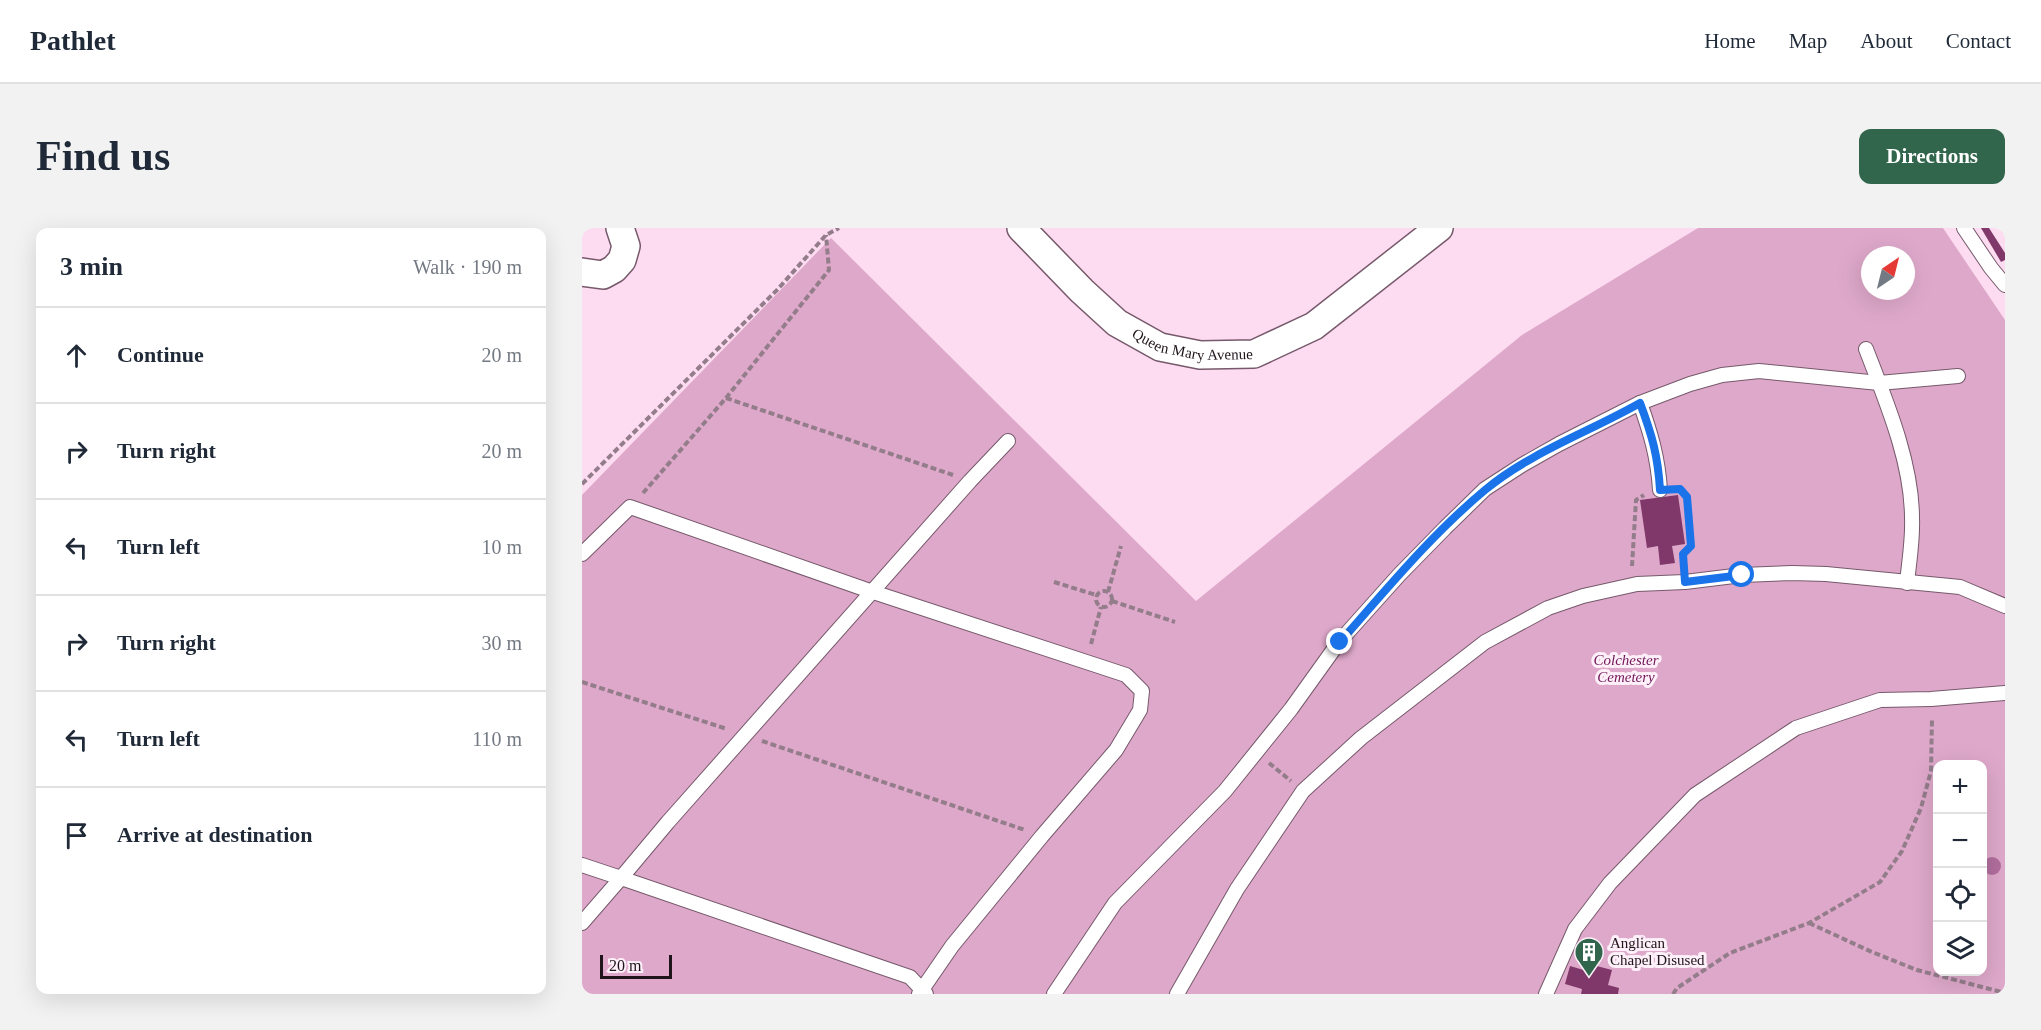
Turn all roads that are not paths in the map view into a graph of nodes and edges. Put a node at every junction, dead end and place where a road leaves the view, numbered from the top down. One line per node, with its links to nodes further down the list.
1 (620, 228): 5 (street)
2 (1021, 228): 3 (street, Queen Mary Avenue)
3 (1439, 228)
4 (1964, 228): 6 (lane)
5 (582, 272)
6 (2005, 285)
7 (1866, 349): 9 (lane)
8 (1958, 375): 9 (lane)
9 (1879, 382): 10 (lane); 14 (lane)
10 (1640, 403): 12 (lane); 22 (lane)
11 (1008, 441): 15 (lane)
12 (1660, 490)
13 (582, 554): 15 (lane)
14 (1907, 583): 16 (lane); 23 (lane)
15 (873, 592): 19 (lane); 21 (lane)
16 (2005, 606)
17 (2005, 693): 24 (lane)
18 (582, 866): 19 (lane)
19 (621, 878): 20 (lane); 21 (lane)
20 (582, 923)
21 (923, 992)
22 (1054, 994)
23 (1177, 994)
24 (1546, 994)

